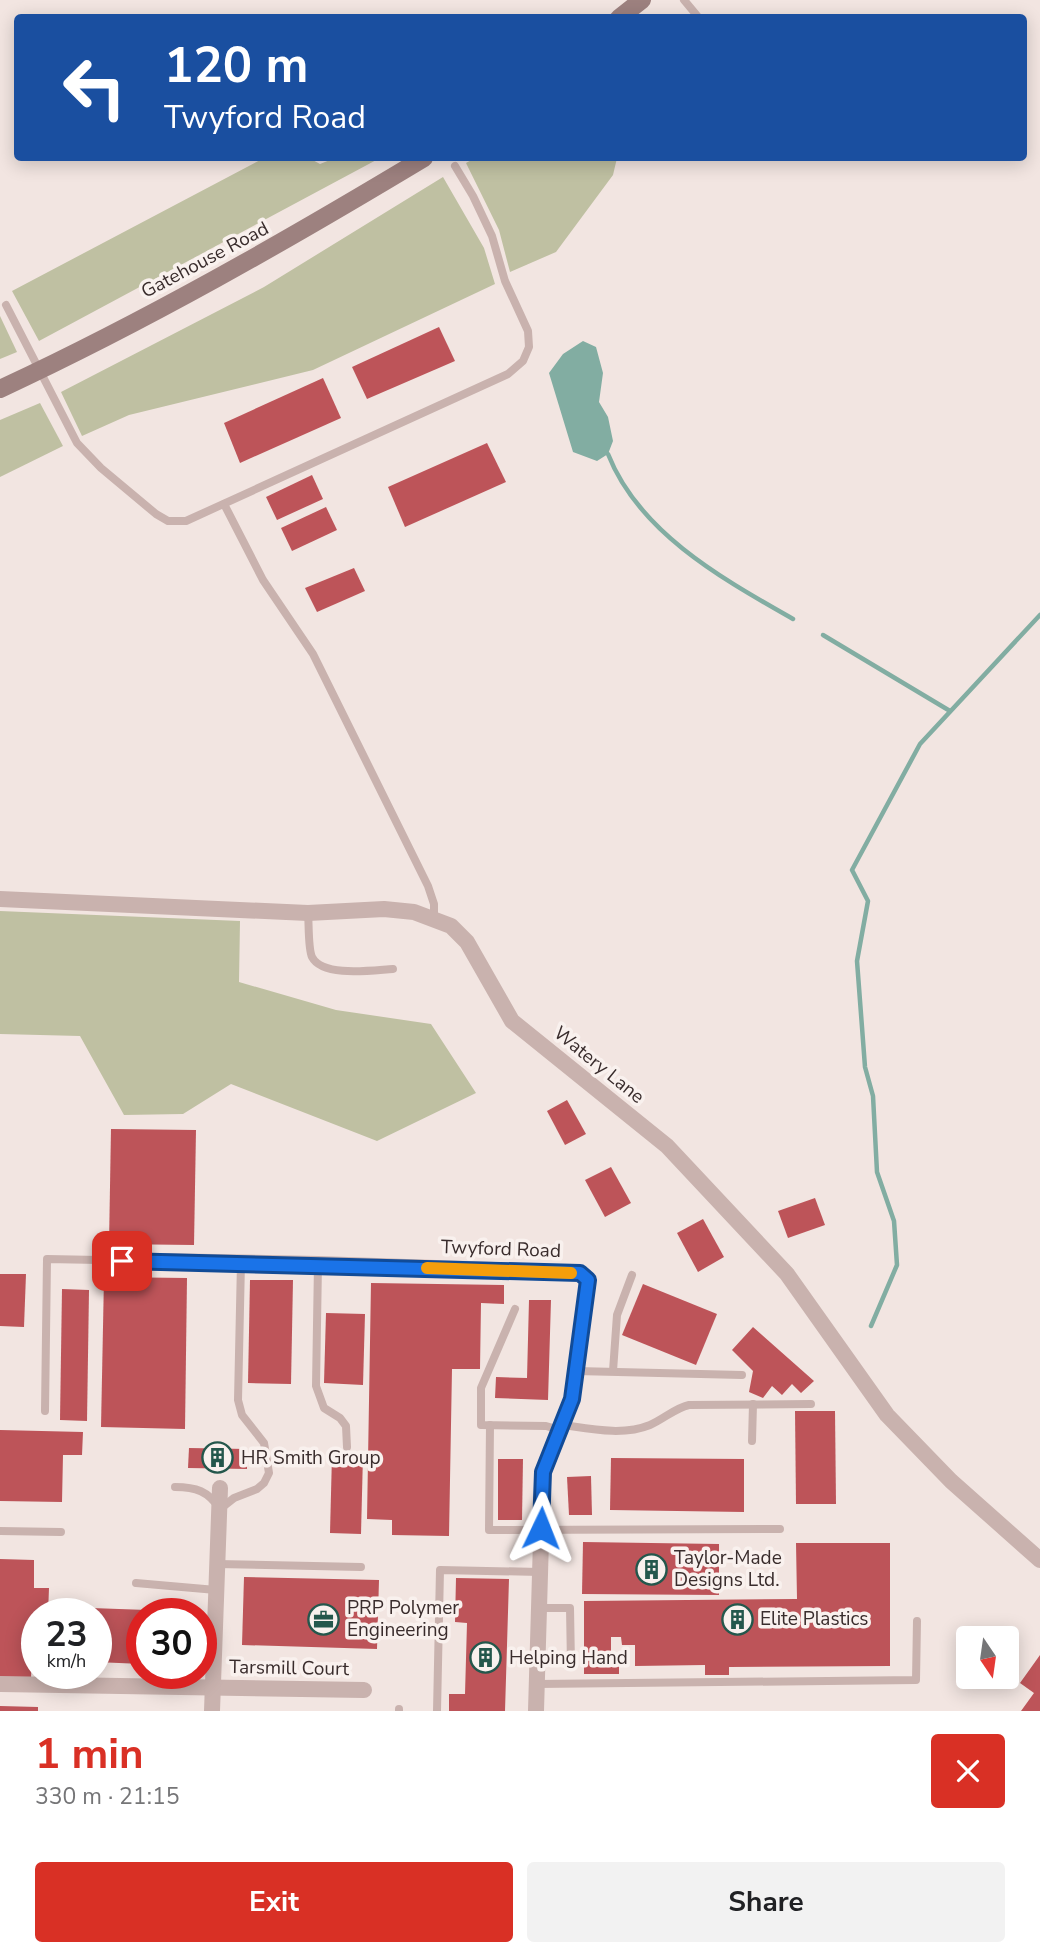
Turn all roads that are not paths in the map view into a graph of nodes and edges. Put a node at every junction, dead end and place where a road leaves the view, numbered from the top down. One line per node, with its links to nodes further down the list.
1 (642, 0): 3 (main road)
2 (684, 0): 4 (lane)
3 (624, 14)
4 (696, 14)
5 (419, 161): 8 (main road, Gatehouse Road)
6 (455, 166): 10 (lane)
7 (6, 305): 8 (lane)
8 (39, 371): 9 (main road, Gatehouse Road); 10 (lane)
9 (0, 389)
10 (224, 504): 13 (lane)
11 (0, 899): 12 (street, Watery Lane)
12 (308, 912): 13 (street, Watery Lane); 14 (lane)
13 (434, 918): 37 (street, Watery Lane)
14 (393, 969)
15 (99, 1260): 16 (street, Twyford Road); 25 (lane)
16 (241, 1262): 17 (street, Twyford Road); 32 (lane)
17 (318, 1264): 20 (street, Twyford Road); 29 (lane)
18 (632, 1275): 21 (lane)
19 (515, 1309): 26 (lane)
20 (576, 1371): 21 (lane); 27 (street, Twyford Road)
21 (612, 1371): 22 (lane)
22 (742, 1375)
23 (753, 1404): 24 (lane); 27 (lane); 28 (lane)
24 (811, 1404)
25 (45, 1411)
26 (490, 1425): 27 (lane); 33 (lane)
27 (562, 1428): 33 (street, Twyford Road)
28 (752, 1441)
29 (347, 1447)
30 (175, 1487): 32 (lane)
31 (220, 1488): 32 (street, Tarsmill Court)
32 (220, 1509): 38 (street, Tarsmill Court)
33 (541, 1528): 34 (lane); 40 (street, Twyford Road)
34 (780, 1529)
35 (0, 1531): 36 (lane)
36 (61, 1532)
37 (1040, 1560)
38 (217, 1564): 39 (lane); 42 (street, Tarsmill Court)
39 (361, 1567)
40 (540, 1572): 44 (street, Twyford Road); 54 (lane)
41 (136, 1583): 42 (lane)
42 (216, 1590): 43 (street, Tarsmill Court)
43 (216, 1598)
44 (539, 1608): 46 (lane); 48 (street, Twyford Road)
45 (917, 1621): 48 (lane)
46 (571, 1665)
47 (0, 1684): 49 (street, Tarsmill Court)
48 (537, 1684): 55 (street, Twyford Road)
49 (126, 1686)
50 (217, 1688): 52 (street, Tarsmill Court)
51 (213, 1689): 53 (street, Tarsmill Court)
52 (364, 1690)
53 (212, 1711)
54 (437, 1711)
55 (536, 1711)

